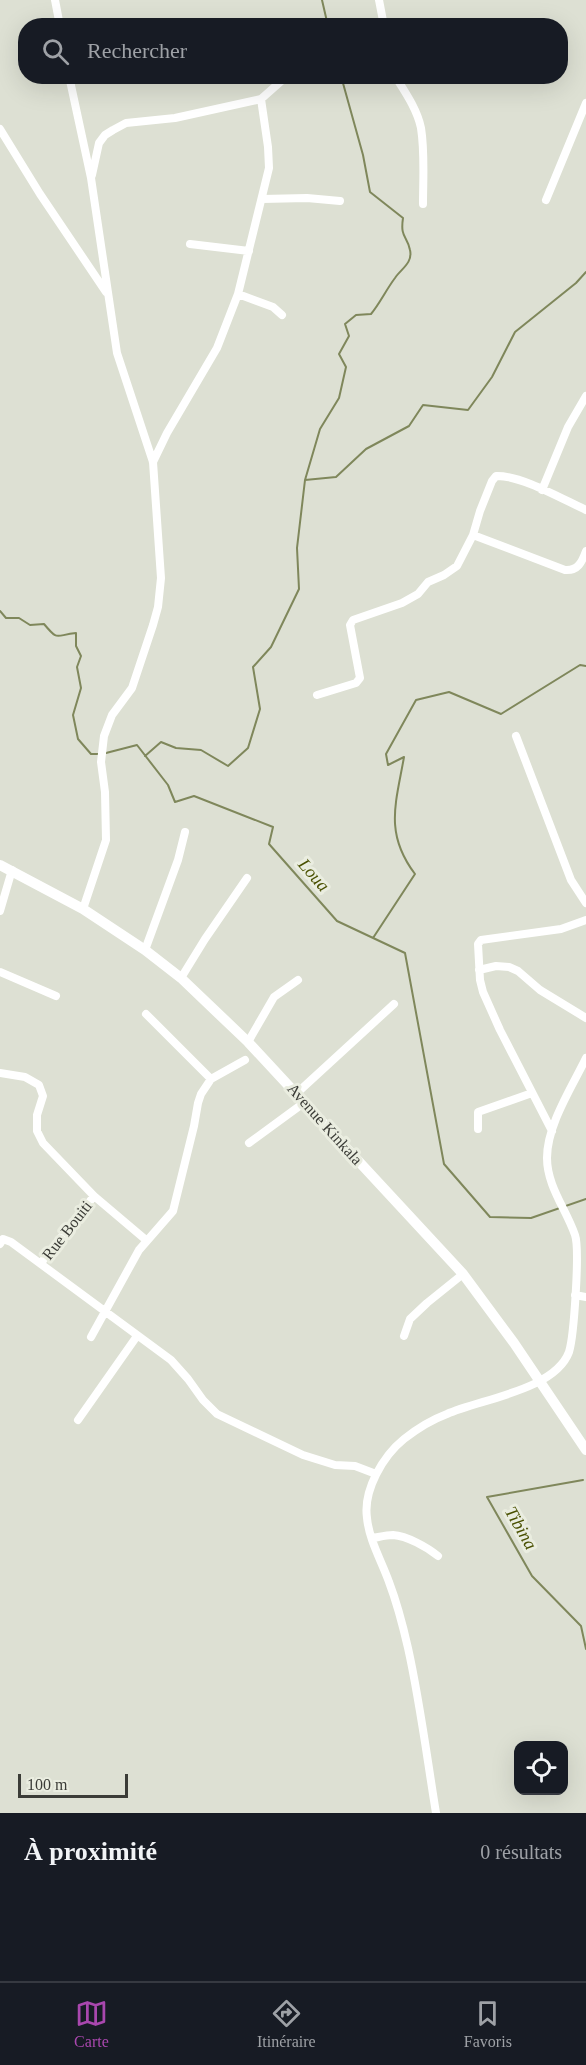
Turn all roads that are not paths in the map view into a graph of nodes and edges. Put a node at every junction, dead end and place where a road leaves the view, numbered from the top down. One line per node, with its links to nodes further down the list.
1 (55, 0): 3 (street)
2 (380, 0): 4 (street)
3 (58, 18)
4 (383, 18)
5 (71, 84): 11 (street)
6 (277, 84): 8 (street)
7 (400, 84): 15 (street)
8 (261, 99): 11 (street); 12 (street)
9 (586, 103): 13 (street)
10 (0, 129): 18 (street)
11 (91, 178): 18 (street)
12 (262, 199): 14 (street); 17 (street)
13 (546, 200)
14 (340, 201)
15 (423, 204)
16 (190, 244): 17 (street)
17 (249, 251): 19 (street)
18 (107, 293): 22 (street)
19 (238, 294): 20 (street); 22 (street)
20 (282, 315)
21 (586, 396): 23 (street)
22 (153, 462): 34 (street)
23 (542, 490): 24 (street); 25 (street)
24 (586, 510)
25 (472, 535): 26 (street); 27 (street)
26 (586, 551)
27 (316, 695)
28 (516, 735): 33 (street)
29 (185, 832): 37 (street)
30 (0, 865): 31 (main road, Avenue Kinkala)
31 (12, 870): 34 (main road, Avenue Kinkala); 35 (street)
32 (247, 878): 40 (street)
33 (586, 903)
34 (83, 909): 37 (main road, Avenue Kinkala)
35 (0, 911)
36 (586, 920): 38 (street)
37 (145, 951): 40 (main road, Avenue Kinkala)
38 (480, 970): 45 (street); 52 (street)
39 (0, 972): 42 (street)
40 (181, 978): 46 (main road, Avenue Kinkala)
41 (298, 980): 46 (street)
42 (56, 996)
43 (394, 1004): 51 (street)
44 (146, 1014): 50 (street)
45 (586, 1018)
46 (248, 1042): 51 (main road, Avenue Kinkala)
47 (586, 1058): 55 (street)
48 (245, 1060): 50 (street)
49 (0, 1073): 57 (street)
50 (211, 1079): 58 (street)
51 (297, 1093): 53 (main road, Avenue Kinkala)
52 (532, 1093): 54 (street); 55 (street)
53 (305, 1102): 56 (street); 61 (main road, Avenue Kinkala)
54 (478, 1129)
55 (552, 1131): 62 (street)
56 (249, 1143)
57 (94, 1196): 58 (street); 60 (street, Rue Bouiti)
58 (147, 1240): 64 (street)
59 (0, 1244): 60 (street)
60 (41, 1263): 64 (street)
61 (463, 1274): 66 (street); 68 (main road, Avenue Kinkala)
62 (575, 1295): 63 (street); 68 (street)
63 (586, 1297)
64 (106, 1311): 65 (street); 67 (street)
65 (137, 1336): 69 (street); 71 (street)
66 (404, 1336)
67 (91, 1337)
68 (540, 1381): 70 (main road, Avenue Kinkala); 71 (street)
69 (78, 1420)
70 (586, 1450)
71 (376, 1474): 72 (street)
72 (373, 1538): 73 (street); 74 (street)
73 (438, 1556)
74 (436, 1813)

